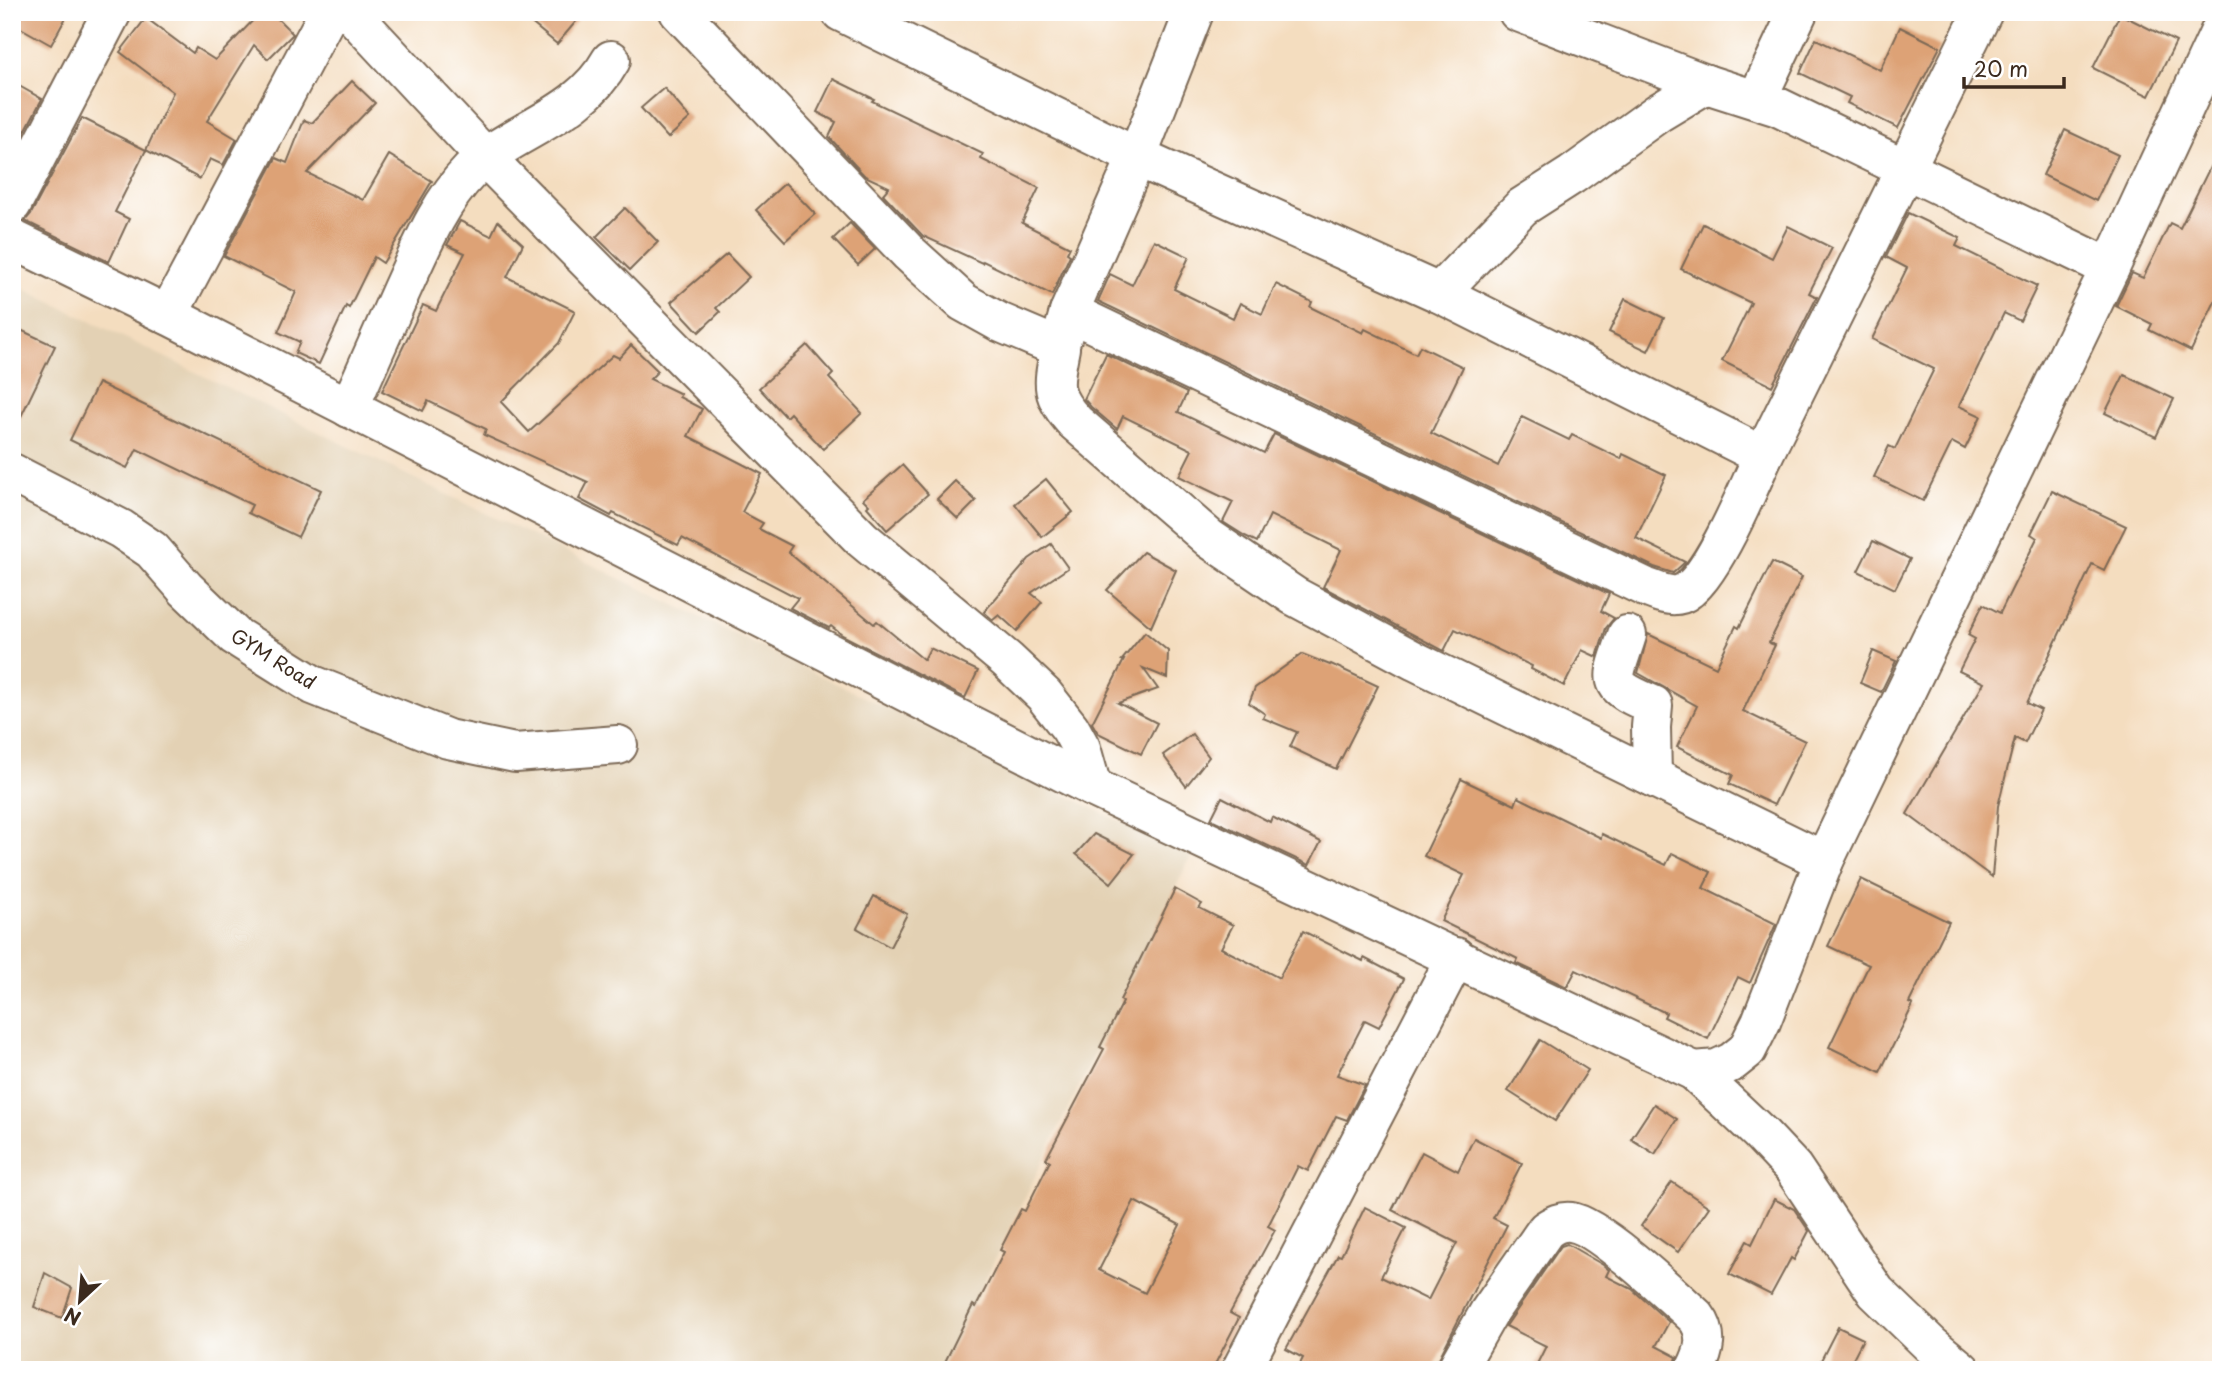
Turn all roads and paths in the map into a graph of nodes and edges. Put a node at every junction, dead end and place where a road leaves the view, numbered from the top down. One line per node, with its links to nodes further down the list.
1 (112, 12): 17 (street)
2 (328, 12): 21 (street)
3 (350, 12): 15 (street)
4 (679, 12): 22 (street)
5 (841, 12): 14 (street)
6 (1194, 12): 14 (street)
7 (1518, 12): 12 (street)
8 (1798, 12): 13 (street)
9 (1983, 12): 16 (street)
10 (2221, 29): 19 (street)
11 (611, 60): 15 (street)
12 (1706, 84): 13 (street); 20 (street)
13 (1757, 99): 16 (street)
14 (1137, 157): 20 (street); 22 (street)
15 (486, 158): 23 (street); 29 (street)
16 (1906, 168): 19 (street); 24 (street)
17 (12, 204)
18 (12, 239): 21 (street)
19 (2110, 268): 30 (street)
20 (1439, 293): 24 (street)
21 (168, 315): 23 (street)
22 (1064, 330): 24 (street); 28 (street)
23 (349, 408): 29 (street)
24 (1763, 456)
25 (12, 473): 27 (street, GYM Road)
26 (1627, 635): 28 (street)
27 (618, 745)
28 (1653, 777): 30 (street)
29 (1092, 787): 31 (street)
30 (1824, 861): 32 (street)
31 (1456, 957): 32 (street); 33 (street)
32 (1694, 1071): 36 (street)
33 (1241, 1370)
34 (1457, 1370): 35 (street)
35 (1695, 1370)
36 (1961, 1370)

